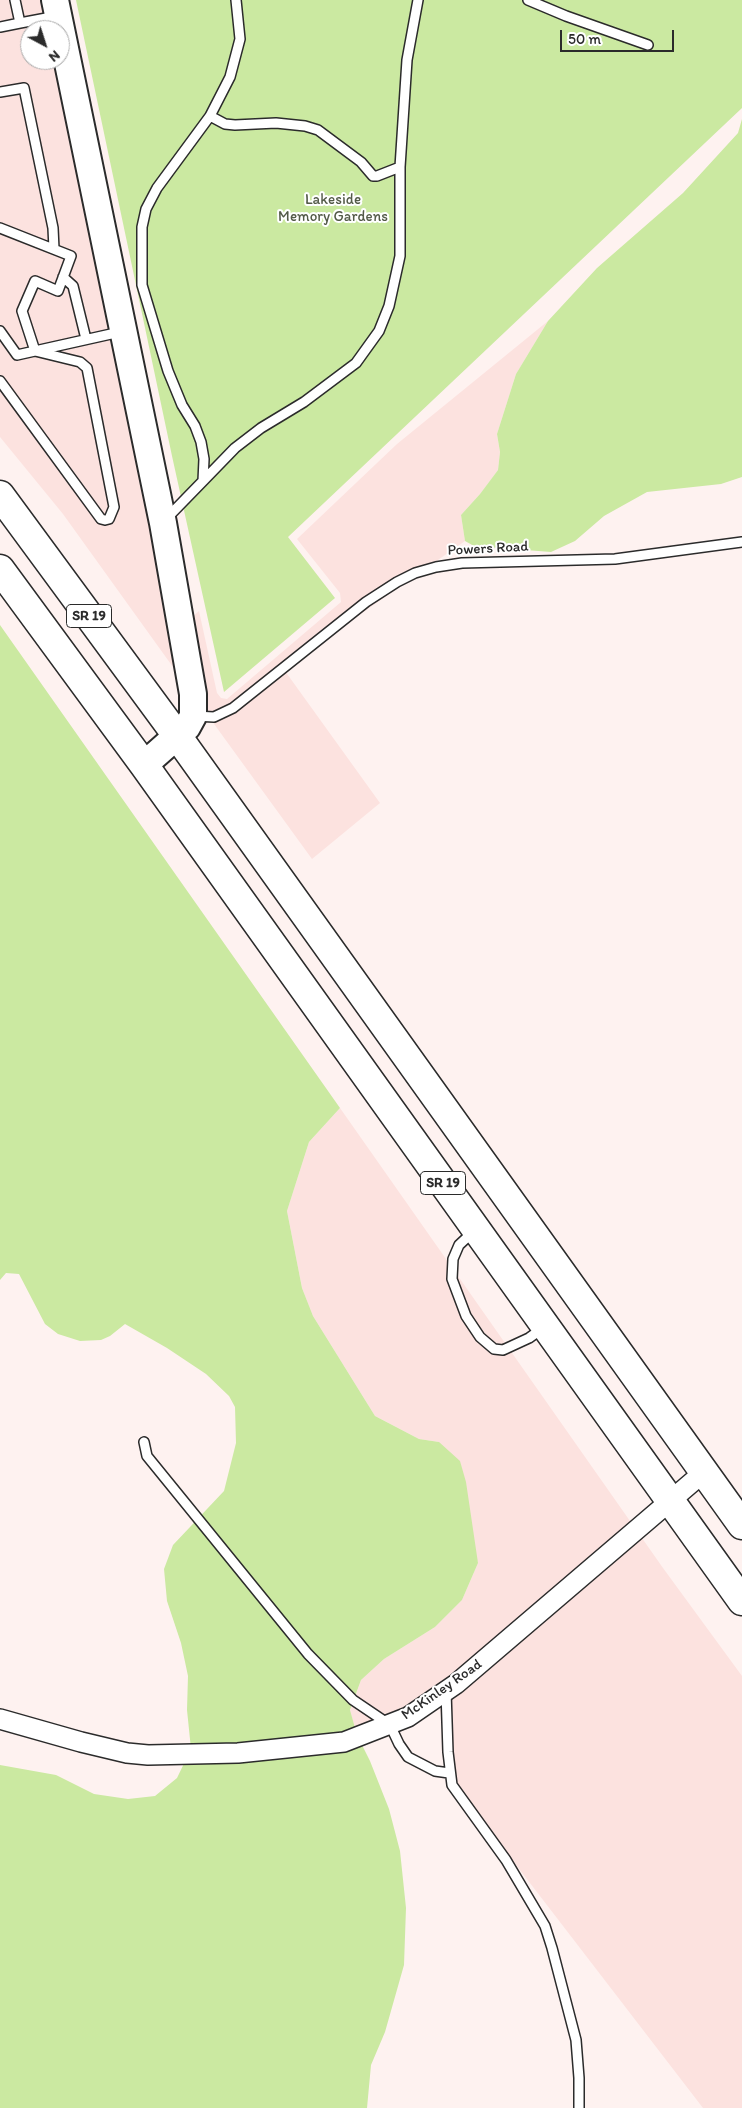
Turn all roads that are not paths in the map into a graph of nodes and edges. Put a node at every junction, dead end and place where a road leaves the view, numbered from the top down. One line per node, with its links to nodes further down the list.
1 (15, 0): 7 (lane)
2 (236, 0): 11 (lane)
3 (418, 0): 12 (lane)
4 (528, 0): 9 (lane)
5 (56, 8): 6 (lane); 17 (street)
6 (27, 20)
7 (20, 23): 8 (lane)
8 (0, 27)
9 (648, 45)
10 (0, 92): 14 (lane)
11 (210, 116): 12 (lane); 21 (lane)
12 (400, 167): 21 (lane)
13 (0, 228): 14 (lane)
14 (54, 249): 15 (lane)
15 (63, 277): 18 (lane); 19 (lane)
16 (0, 330): 19 (lane)
17 (123, 332): 18 (lane); 23 (street)
18 (86, 339): 19 (lane)
19 (35, 351): 20 (lane)
20 (0, 381)
21 (203, 481): 23 (lane)
22 (0, 494): 26 (main road, SR 19)
23 (163, 522): 26 (street)
24 (742, 542): 26 (lane, Powers Road)
25 (0, 569): 27 (main road, SR 19)
26 (185, 726): 27 (street); 31 (main road, SR 19)
27 (144, 766): 28 (main road, SR 19)
28 (476, 1230): 29 (main road, SR 19); 29 (lane)
29 (545, 1326): 32 (main road, SR 19)
30 (144, 1442): 37 (lane)
31 (704, 1472): 32 (street, McKinley Road); 33 (main road, SR 19)
32 (670, 1500): 34 (main road, SR 19); 35 (street, McKinley Road)
33 (742, 1525)
34 (742, 1601)
35 (446, 1691): 37 (street, McKinley Road); 38 (lane)
36 (0, 1719): 37 (street, McKinley Road)
37 (390, 1725): 38 (lane)
38 (449, 1773): 39 (lane)
39 (579, 2108)

